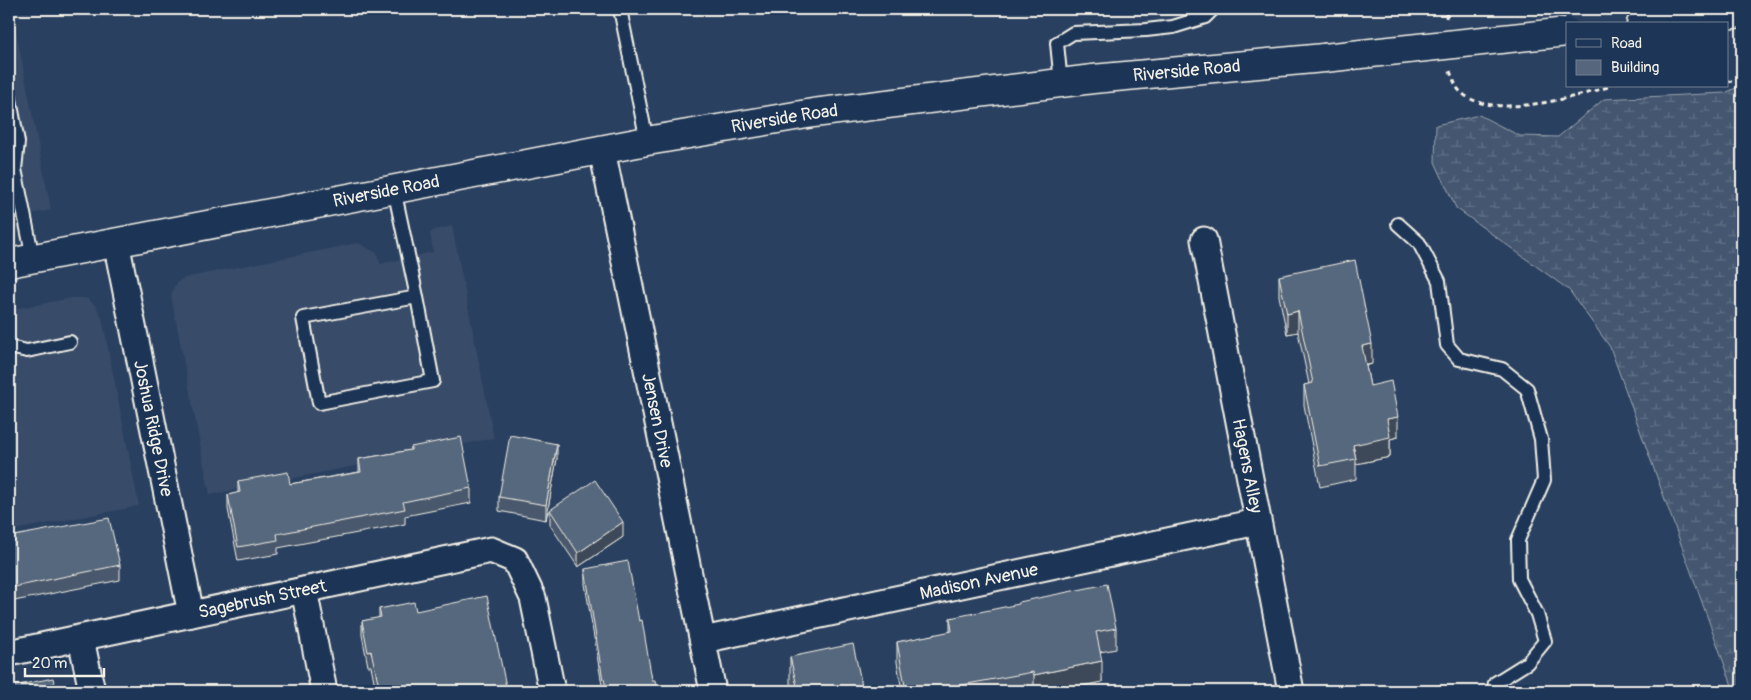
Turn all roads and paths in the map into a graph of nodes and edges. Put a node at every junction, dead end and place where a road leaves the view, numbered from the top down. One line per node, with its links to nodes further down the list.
1 (620, 9): 14 (lane)
2 (1212, 9): 11 (lane)
3 (1447, 9): 5 (path)
4 (1742, 13): 6 (main road)
5 (1446, 22)
6 (1659, 22)
7 (1566, 32): 11 (main road, Riverside Road, bridge)
8 (1449, 64): 12 (path)
9 (1742, 76): 10 (path)
10 (1728, 82)
11 (1061, 83): 14 (main road, Riverside Road)
12 (1605, 88)
13 (9, 94): 16 (lane)
14 (647, 141): 15 (main road, Riverside Road)
15 (602, 150): 17 (main road, Riverside Road); 29 (street, Jensen Drive)
16 (12, 169): 21 (lane)
17 (394, 189): 20 (main road, Riverside Road); 22 (lane)
18 (1398, 224): 36 (lane)
19 (1204, 240): 25 (street, Hagens Alley)
20 (116, 242): 21 (main road, Riverside Road); 27 (street, Joshua Ridge Drive)
21 (21, 260)
22 (416, 296): 22 (lane)
23 (70, 342): 24 (lane)
24 (9, 347)
25 (1257, 522): 29 (street, Madison Avenue); 35 (street, Hagens Alley)
26 (304, 590): 27 (street, Sagebrush Street); 32 (street); 33 (street, Sagebrush Street)
27 (191, 614): 28 (street, Sagebrush Street)
28 (81, 638): 30 (street, Sagebrush Street); 31 (street)
29 (703, 640): 34 (street, Jensen Drive)
30 (9, 653)
31 (92, 691)
32 (324, 691)
33 (552, 691)
34 (713, 691)
35 (1291, 691)
36 (1493, 691)

